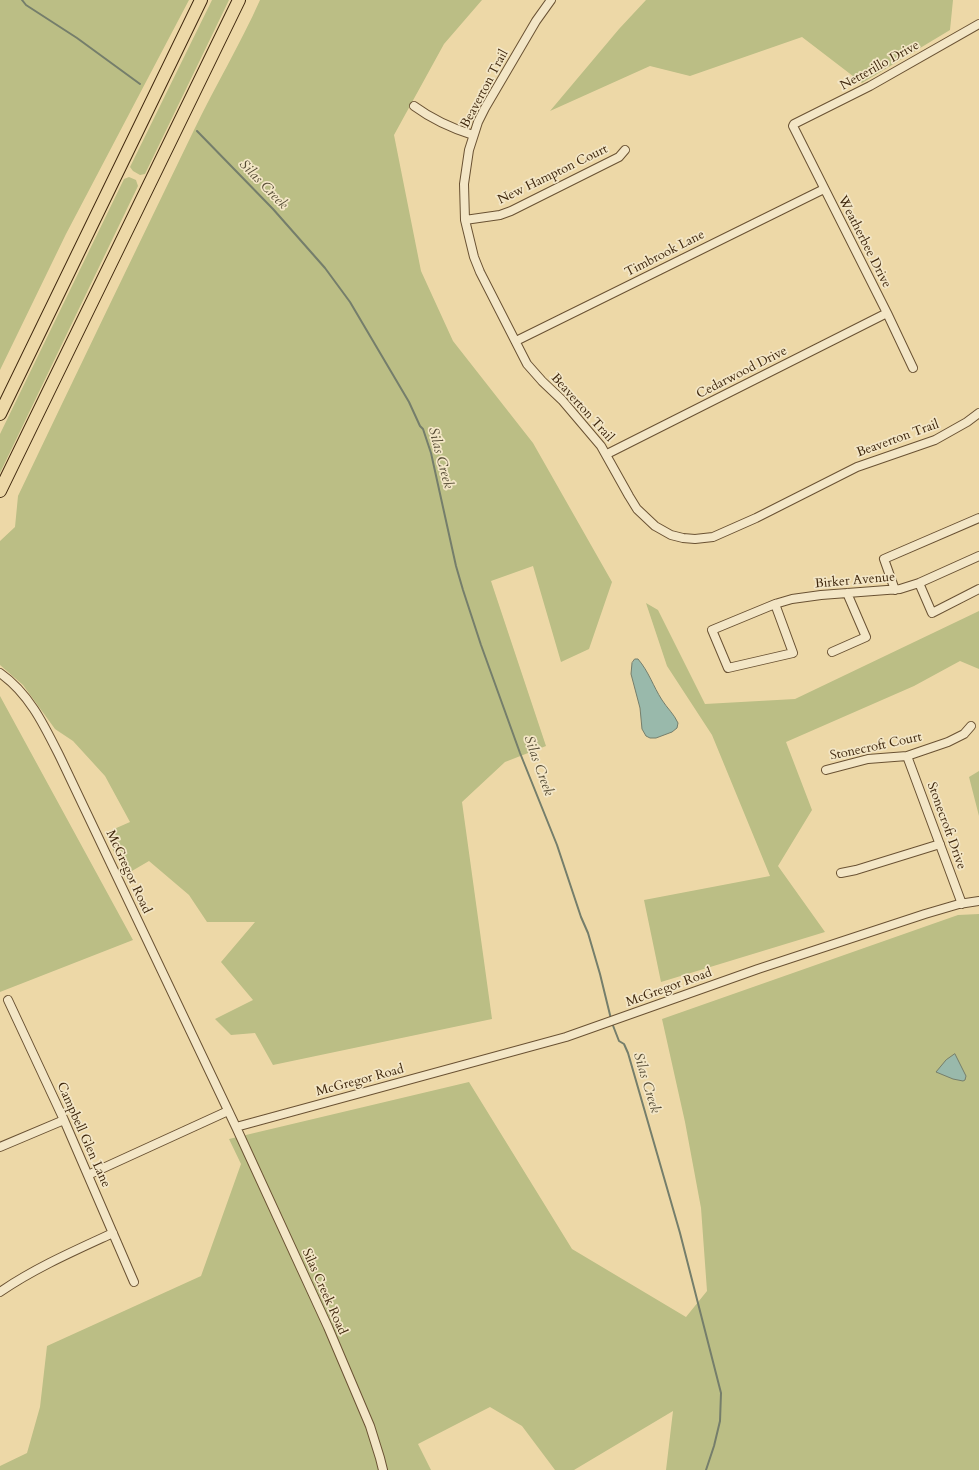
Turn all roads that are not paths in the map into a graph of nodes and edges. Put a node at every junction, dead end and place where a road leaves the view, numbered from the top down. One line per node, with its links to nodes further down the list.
1 (201, 0): 15 (highway)
2 (239, 0): 17 (highway)
3 (551, 0): 7 (street, Beaverton Trail)
4 (979, 24): 6 (street, Netterillo Drive)
5 (414, 106): 7 (street)
6 (793, 126): 9 (street, Weatherbee Drive)
7 (473, 135): 10 (street, Beaverton Trail)
8 (625, 150): 10 (street, New Hampton Court)
9 (824, 189): 11 (street, Weatherbee Drive); 12 (street, Timbrook Lane)
10 (465, 220): 12 (street, Beaverton Trail)
11 (887, 313): 13 (street, Weatherbee Drive); 16 (street, Cedarwood Drive)
12 (516, 341): 16 (street, Beaverton Trail)
13 (913, 368)
14 (979, 413): 16 (street, Beaverton Trail)
15 (0, 414)
16 (607, 454)
17 (0, 491)
18 (979, 518): 22 (street)
19 (979, 556): 20 (street, Birker Avenue)
20 (919, 583): 21 (street); 22 (street, Birker Avenue)
21 (979, 589)
22 (895, 590): 23 (street, Birker Avenue)
23 (847, 593): 24 (street, Birker Avenue); 25 (street)
24 (775, 604): 24 (street, Birker Avenue)
25 (832, 652)
26 (0, 673): 35 (street, McGregor Road)
27 (972, 726): 28 (street, Stonecroft Court)
28 (907, 756): 29 (street, Stonecroft Court); 30 (street, Stonecroft Drive)
29 (826, 770)
30 (940, 844): 31 (street); 33 (street, Stonecroft Drive)
31 (841, 873)
32 (979, 901): 33 (street, McGregor Road)
33 (962, 904): 37 (street, McGregor Road)
34 (8, 1000): 36 (street, Campbell Glen Lane)
35 (228, 1110): 37 (street, McGregor Road); 39 (street)
36 (64, 1120): 38 (street); 39 (street, Campbell Glen Lane)
37 (236, 1127): 43 (street, Silas Creek Road)
38 (0, 1146)
39 (88, 1175): 40 (street, Campbell Glen Lane)
40 (113, 1233): 41 (street, Campbell Glen Lane); 42 (street)
41 (134, 1282)
42 (0, 1292)
43 (383, 1470)

